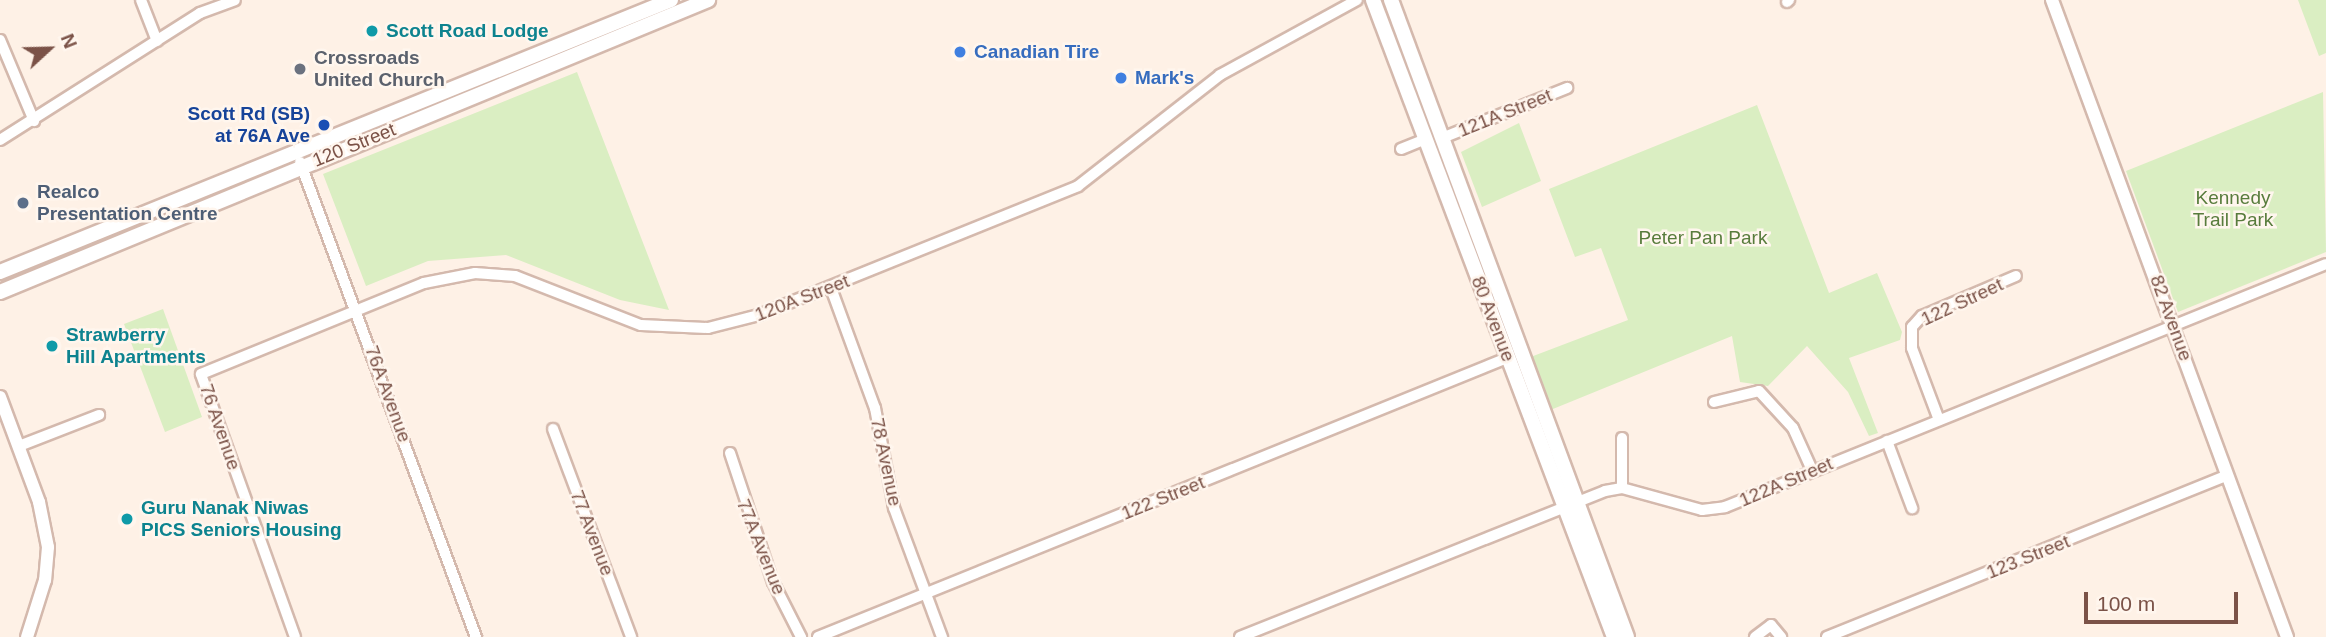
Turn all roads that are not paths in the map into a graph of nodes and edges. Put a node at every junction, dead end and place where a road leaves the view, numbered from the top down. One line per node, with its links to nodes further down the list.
1 (141, 0): 11 (street)
2 (235, 0): 11 (street)
3 (671, 0): 9 (main road, 120 Street)
4 (708, 0): 12 (main road, 120 Street)
5 (1357, 0): 25 (street, 120A Street)
6 (1373, 0): 14 (main road, 80 Avenue)
7 (1391, 0): 16 (main road, 80 Avenue)
8 (2052, 0): 28 (street, 82 Avenue)
9 (624, 19): 12 (main road); 20 (main road, 120 Street)
10 (0, 40): 15 (street)
11 (157, 41): 15 (street)
12 (581, 52): 20 (main road, 120 Street)
13 (1567, 88): 16 (street, 121A Street)
14 (1408, 90): 16 (main road); 17 (main road, 80 Avenue)
15 (34, 121): 18 (street)
16 (1442, 138): 21 (main road, 80 Avenue)
17 (1426, 139): 19 (street); 21 (main road); 29 (main road, 80 Avenue)
18 (0, 140)
19 (1401, 149)
20 (299, 160): 23 (main road, 120 Street); 26 (main road, 120 Street); 27 (street, 76A Avenue)
21 (1479, 237): 43 (main road, 80 Avenue)
22 (2326, 264): 28 (street, 122A Street)
23 (0, 272)
24 (2016, 276): 34 (street, 122 Street)
25 (831, 288): 27 (street, 120A Street); 45 (street, 78 Avenue)
26 (0, 292)
27 (358, 309): 30 (street, 120A Street); 48 (street, 76A Avenue)
28 (2174, 325): 34 (street, 122A Street); 41 (street, 82 Avenue)
29 (1507, 358): 43 (main road, 80 Avenue); 45 (street, 122 Street)
30 (201, 374): 47 (street, 76 Avenue)
31 (0, 397): 38 (street)
32 (1714, 402): 40 (street)
33 (99, 415): 38 (street)
34 (1939, 420): 37 (street, 122A Street)
35 (553, 429): 49 (street, 77 Avenue)
36 (1622, 438): 42 (street)
37 (1887, 441): 40 (street, 122A Street); 44 (street)
38 (19, 446): 46 (street)
39 (730, 453): 50 (street, 77A Avenue)
40 (1812, 470): 42 (street, 122A Street)
41 (2228, 475): 58 (street, 123 Street); 59 (street, 82 Avenue)
42 (1622, 488): 43 (street)
43 (1571, 504): 53 (street); 54 (main road, 80 Avenue); 55 (main road, 80 Avenue)
44 (1912, 508)
45 (926, 594): 51 (street, 122 Street); 52 (street, 78 Avenue)
46 (27, 637)
47 (295, 637)
48 (476, 637)
49 (631, 637)
50 (801, 637)
51 (818, 637)
52 (942, 637)
53 (1240, 637)
54 (1614, 637)
55 (1627, 637)
56 (1755, 637): 57 (street)
57 (1780, 637)
58 (1827, 637)
59 (2287, 637)

